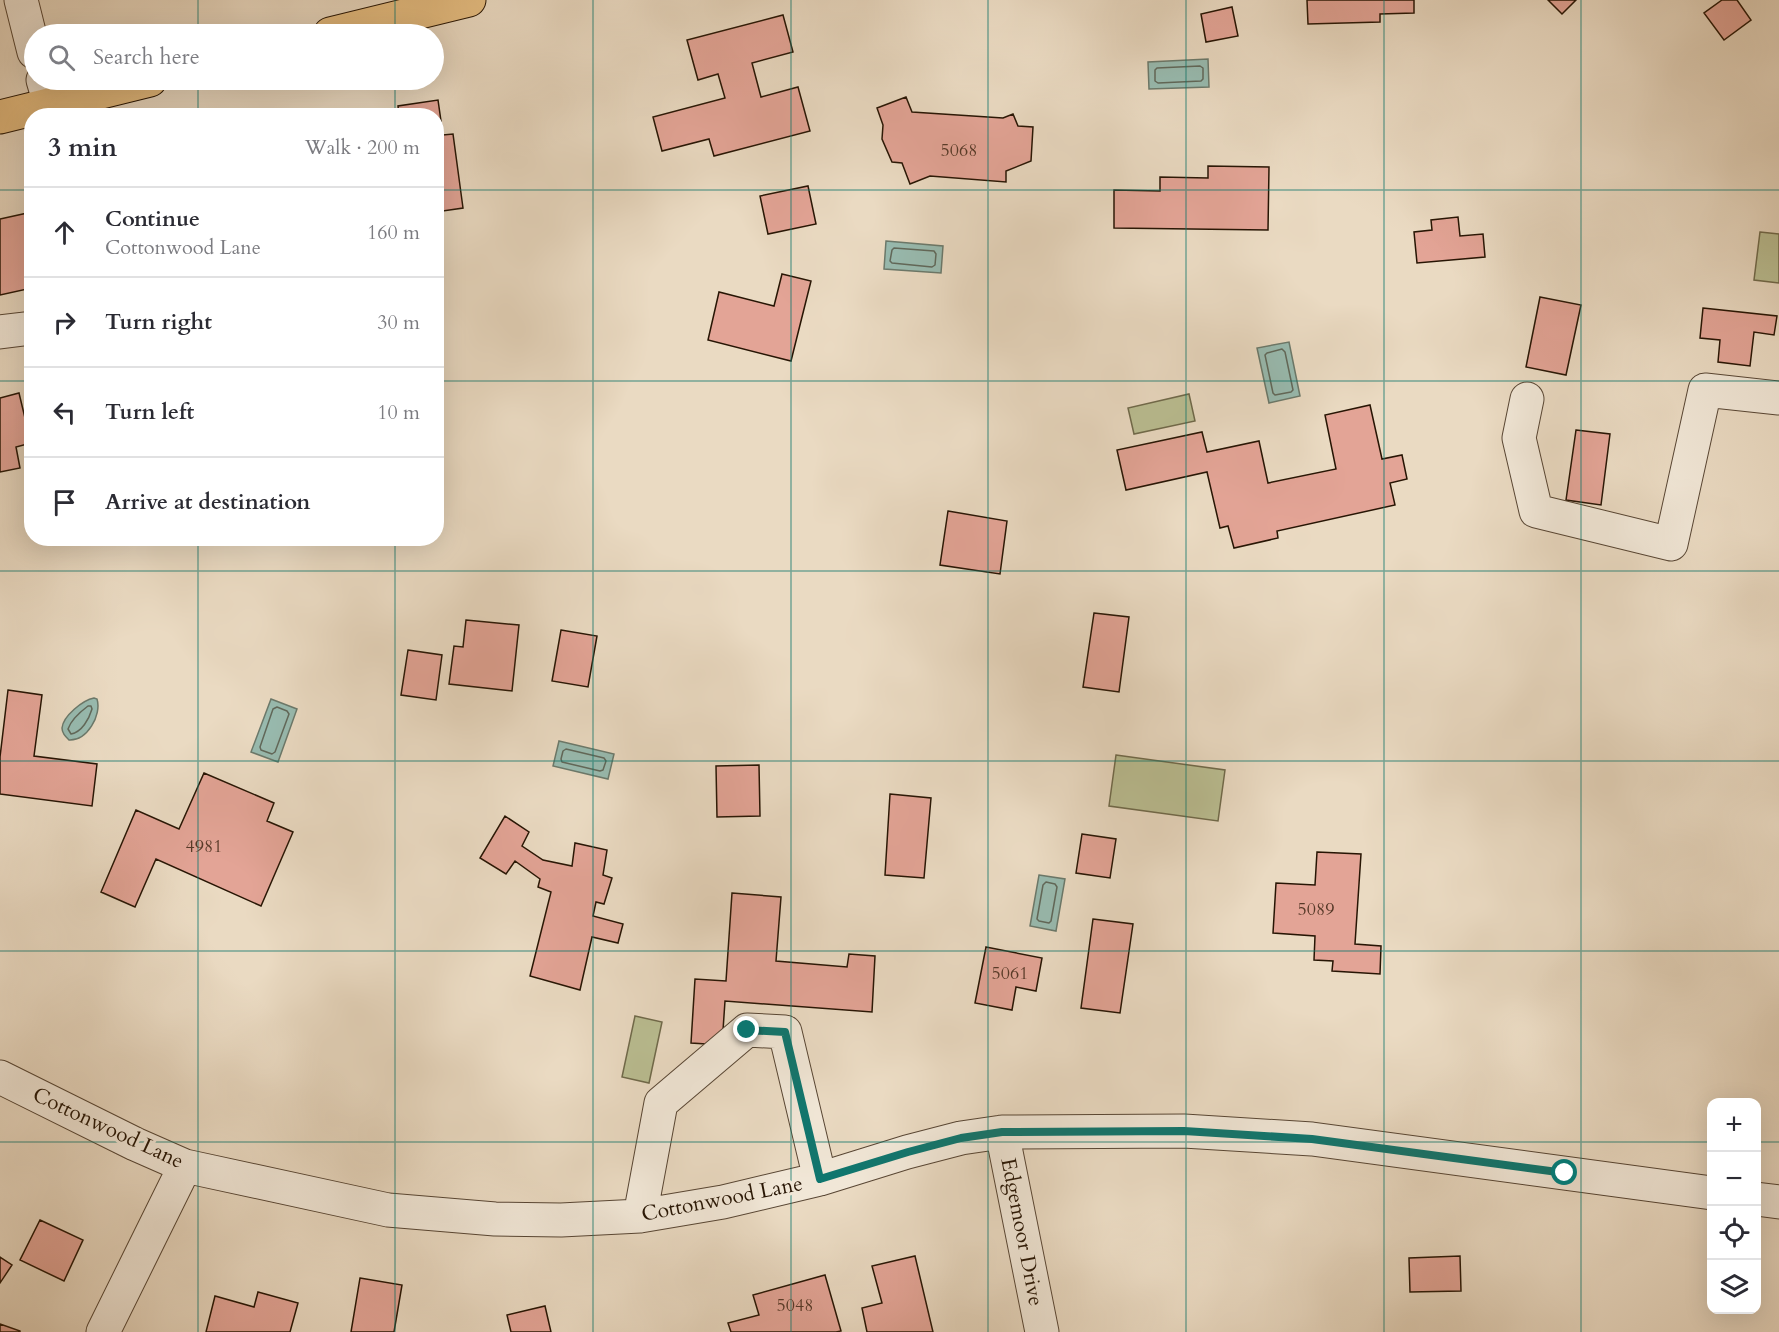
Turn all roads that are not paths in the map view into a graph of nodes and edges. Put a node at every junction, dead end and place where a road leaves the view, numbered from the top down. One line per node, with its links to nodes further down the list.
1 (21, 0): 3 (street)
2 (469, 0): 4 (main road)
3 (27, 24)
4 (371, 24)
5 (105, 90): 6 (main road)
6 (60, 100): 7 (main road)
7 (32, 108)
8 (24, 110): 9 (main road)
9 (0, 117)
10 (24, 329): 11 (street)
11 (0, 332)
12 (1779, 398): 13 (street)
13 (1527, 399)
14 (0, 1077): 16 (street, Cottonwood Lane)
15 (1002, 1132): 17 (street, Cottonwood Lane); 18 (street, Cottonwood Lane); 23 (street, Edgemoor Drive)
16 (185, 1166): 21 (street, Cottonwood Lane); 22 (street)
17 (820, 1179): 21 (street, Cottonwood Lane); 21 (street)
18 (1707, 1192)
19 (1761, 1200): 20 (street)
20 (1779, 1202)
21 (640, 1216)
22 (103, 1332)
23 (1042, 1332)

